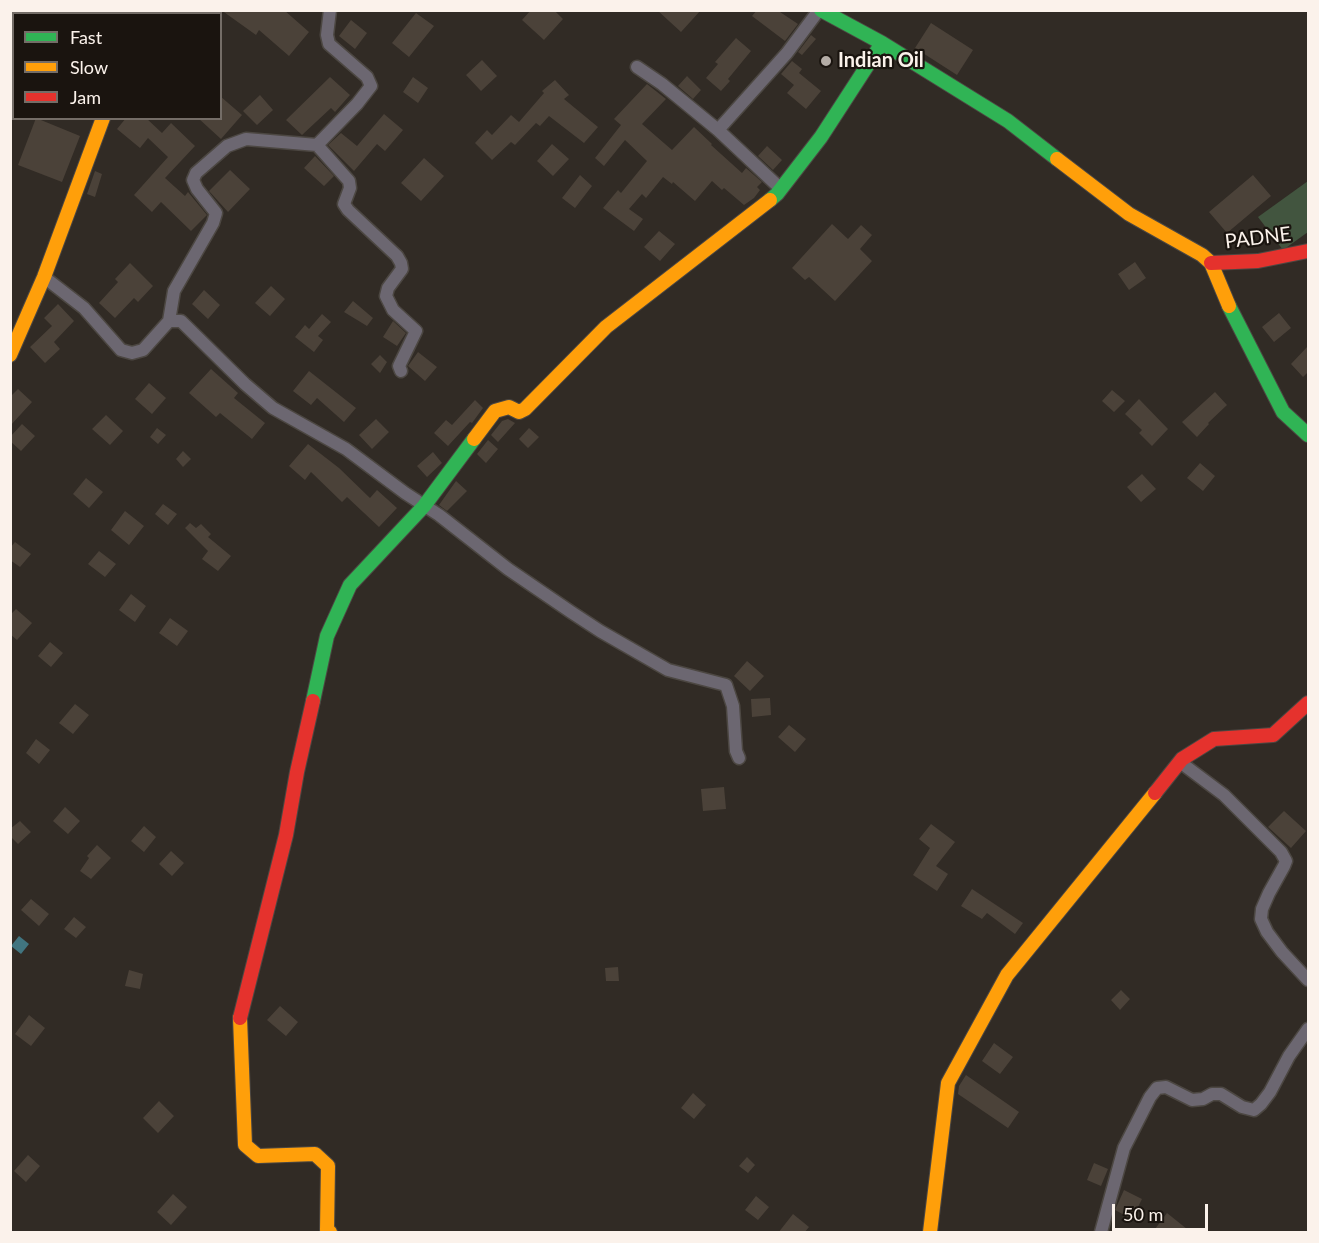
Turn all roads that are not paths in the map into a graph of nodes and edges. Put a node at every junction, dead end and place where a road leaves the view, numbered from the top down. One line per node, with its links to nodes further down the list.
1 (330, 10): 8 (street)
2 (820, 10): 3 (street); 7 (street)
3 (841, 15): 4 (street)
4 (882, 43): 9 (street); 11 (street)
5 (637, 68): 7 (street)
6 (102, 120): 12 (street)
7 (718, 130): 9 (street)
8 (317, 145): 13 (street); 15 (street)
9 (781, 189): 17 (street)
10 (1308, 251): 11 (street, PADNE)
11 (1211, 263): 16 (street)
12 (44, 277): 13 (street); 14 (street)
13 (169, 321): 17 (street)
14 (10, 356)
15 (401, 371)
16 (1308, 435)
17 (424, 506): 19 (street); 23 (street)
18 (1308, 703): 20 (street)
19 (739, 758)
20 (1180, 762): 21 (street); 24 (street)
21 (1308, 980)
22 (1308, 1029): 25 (street)
23 (330, 1233)
24 (930, 1233)
25 (1101, 1233)

